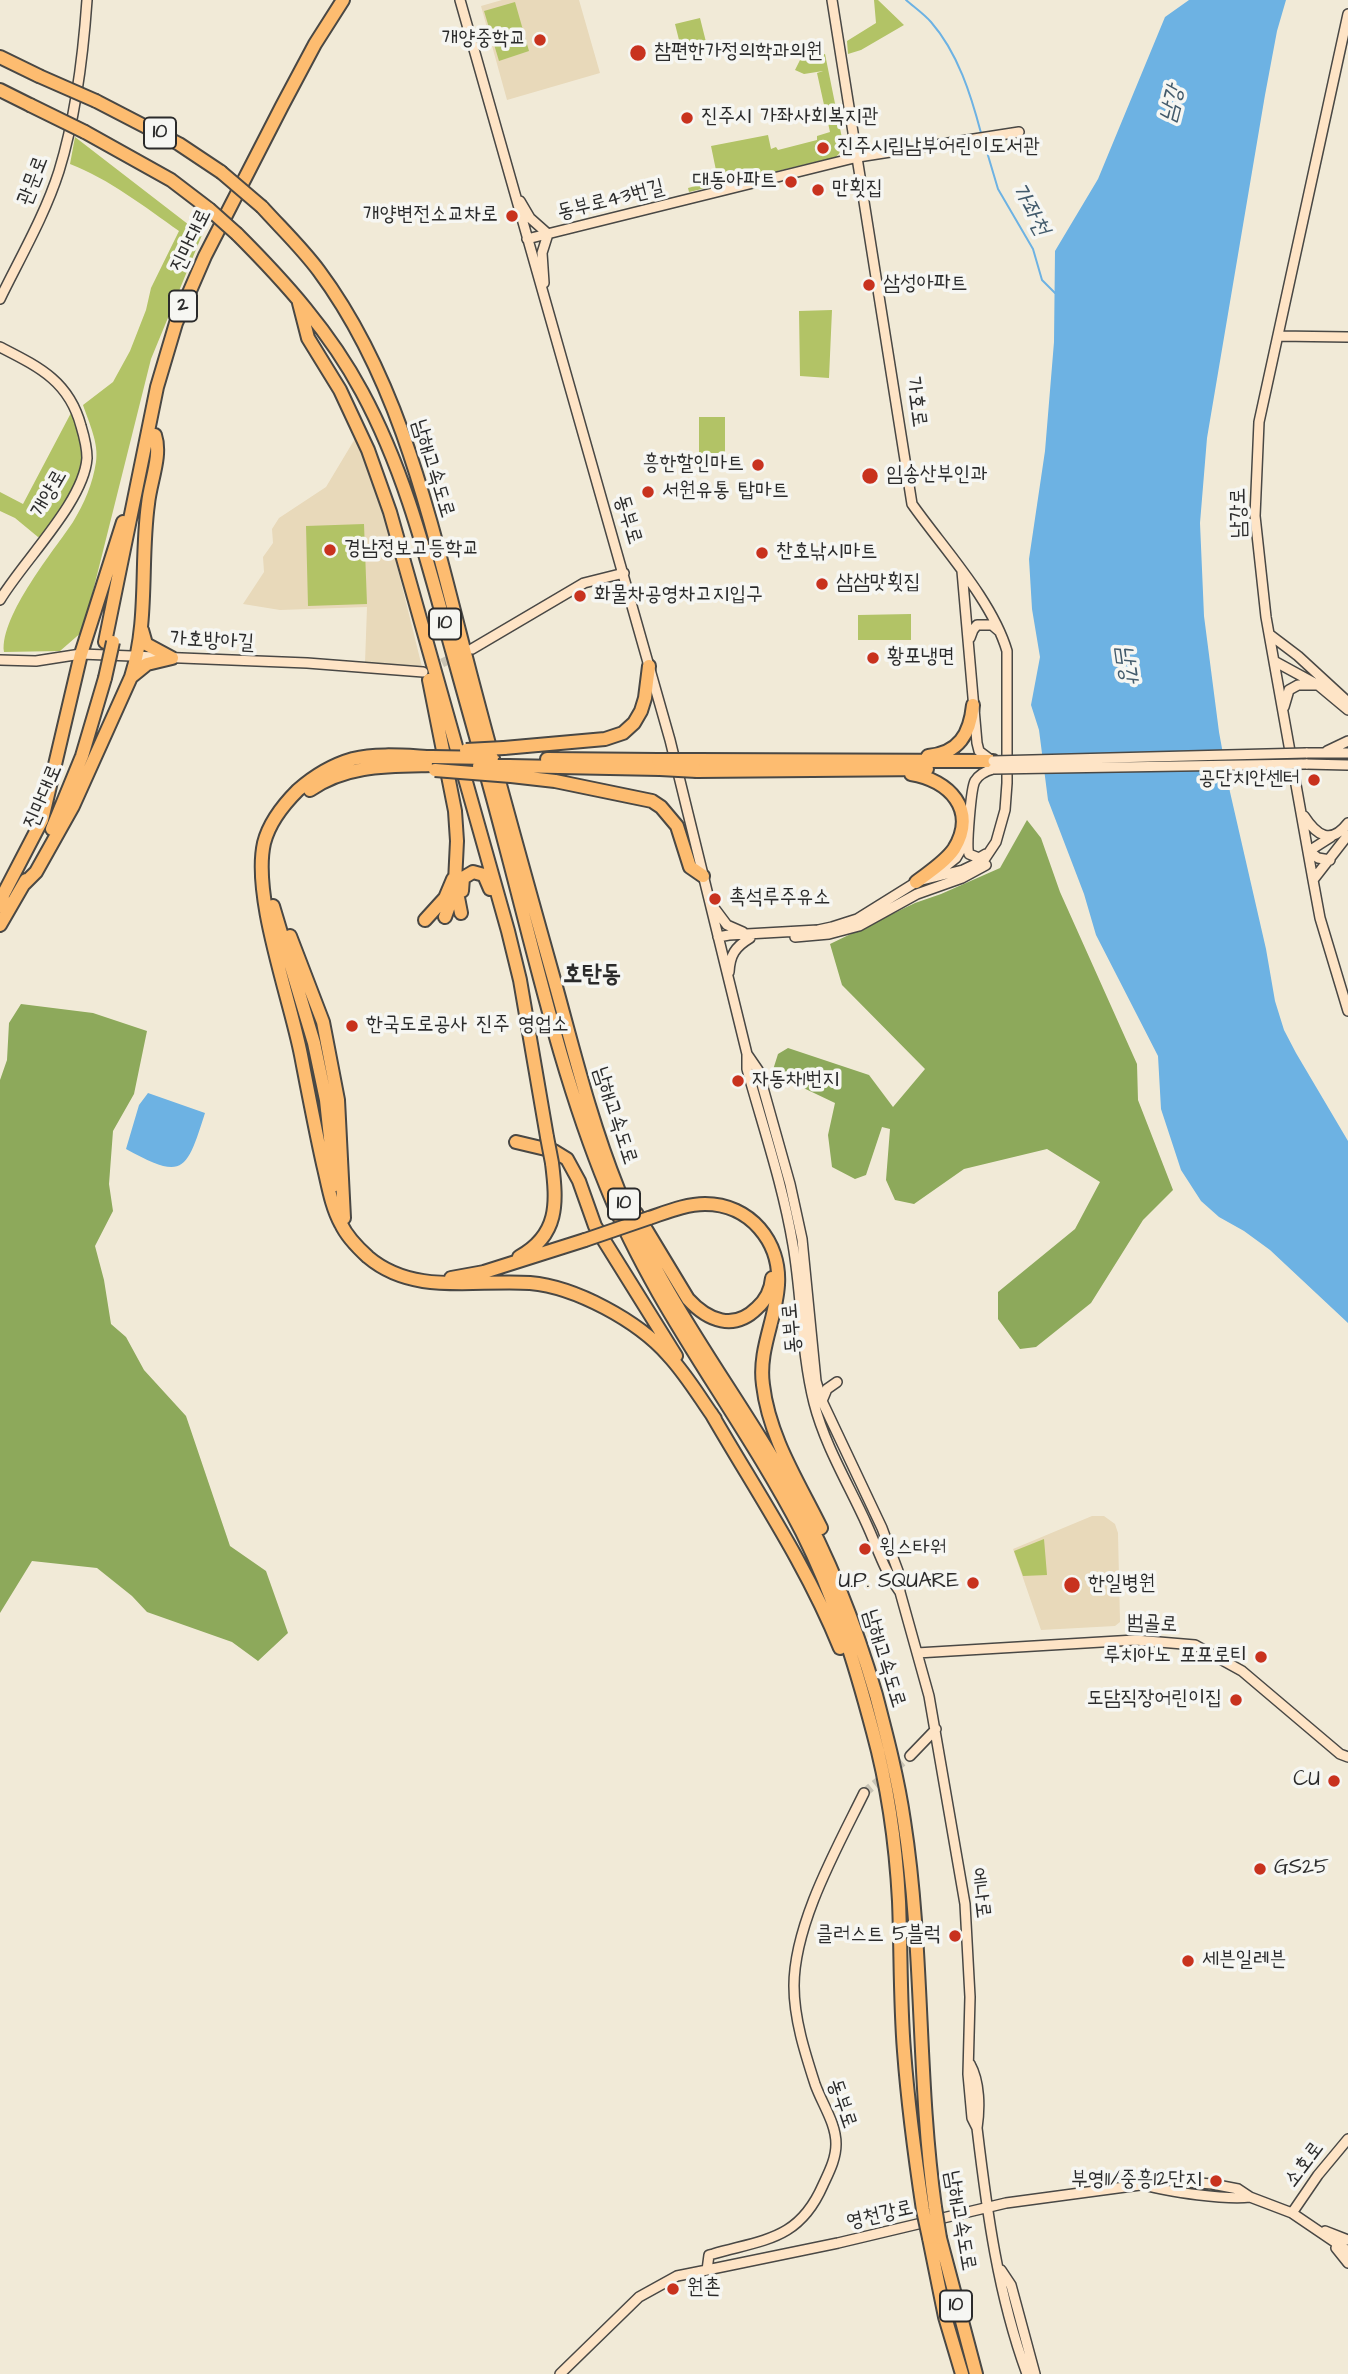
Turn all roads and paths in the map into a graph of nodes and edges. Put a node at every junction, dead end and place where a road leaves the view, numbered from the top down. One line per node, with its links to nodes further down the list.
1 (87, 0): 16 (street, 관문로)
2 (343, 0): 21 (highway, 진마대로 / 2)
3 (351, 0): 20 (highway, 진마대로 / 2)
4 (460, 0): 11 (street, 동부로)
5 (832, 0): 10 (street, 가호로)
6 (1348, 14): 17 (street, 남강로)
7 (0, 57): 83 (highway, 남해고속도로 / 10, bridge)
8 (0, 90): 14 (highway, 남해고속도로 / 10, bridge)
9 (1019, 132): 10 (street, 동부로43번길)
10 (858, 157): 12 (street, 동부로43번길); 22 (street, 가호로)
11 (510, 179): 12 (street); 13 (street, 동부로)
12 (548, 234): 13 (street, 동부로43번길); 15 (street)
13 (527, 239): 15 (street, 동부로)
14 (298, 297): 25 (highway); 95 (highway, 남해고속도로 / 10)
15 (545, 298): 23 (street, 동부로)
16 (0, 299)
17 (1278, 336): 18 (street); 28 (street, 남강로)
18 (1348, 337)
19 (0, 346): 24 (street, 개양로)
20 (155, 435): 26 (highway); 29 (highway, 진마대로 / 2)
21 (141, 468): 29 (highway, 진마대로 / 2); 31 (highway)
22 (962, 570): 27 (street, 가호로); 36 (street)
23 (624, 573): 30 (street); 38 (street, 동부로)
24 (0, 600)
25 (415, 604): 65 (highway); 78 (highway)
26 (142, 628): 32 (highway); 34 (highway)
27 (1000, 631): 36 (street); 56 (street, 가호로)
28 (1269, 634): 33 (street); 37 (street, 남강로)
29 (109, 642): 41 (highway, 2, bridge)
30 (472, 649)
31 (81, 654): 32 (street, 가호방아길); 35 (street, 가호방아길); 73 (highway)
32 (137, 656): 34 (street, 가호방아길); 40 (highway)
33 (1298, 656): 37 (street); 43 (street)
34 (172, 658): 39 (street, 가호방아길); 40 (highway)
35 (0, 660)
36 (970, 661): 44 (street)
37 (1273, 661): 42 (street); 46 (street, 남강로)
38 (649, 666): 52 (highway); 66 (street, 동부로)
39 (423, 672)
40 (131, 677): 70 (highway)
41 (102, 678): 70 (highway, 진마대로 / 2); 73 (highway, 진마대로 / 2)
42 (1318, 685): 45 (street); 46 (street)
43 (1348, 702)
44 (973, 705): 53 (highway); 54 (street)
45 (1348, 710)
46 (1283, 713): 57 (street, 남강로)
47 (1348, 741): 48 (street)
48 (1318, 753): 49 (street); 54 (street, bridge)
49 (1348, 753)
50 (401, 761): 51 (highway); 86 (highway); 87 (highway)
51 (433, 761): 52 (highway, bridge); 52 (highway, bridge)
52 (508, 762): 53 (highway, bridge); 66 (highway)
53 (872, 765): 54 (highway); 69 (highway)
54 (993, 765): 55 (street, bridge); 61 (street)
55 (1348, 767)
56 (1007, 783): 62 (street, 가호로); 74 (street, 가호로)
57 (1302, 813): 60 (street); 63 (street, 남강로)
58 (1348, 823): 60 (street)
59 (1348, 835): 64 (street)
60 (1332, 836): 63 (street); 64 (street)
61 (966, 841): 62 (street); 67 (street)
62 (996, 842): 67 (street, 가호로)
63 (1309, 851): 64 (street); 68 (street, 남강로)
64 (1328, 860): 68 (street)
65 (456, 872): 71 (highway); 71 (highway)
66 (703, 876): 72 (street, 동부로)
67 (932, 877): 69 (street, 가호로); 74 (street)
68 (1313, 880): 80 (street, 남강로)
69 (916, 882): 76 (street, 가호로)
70 (24, 884): 75 (highway, 진마대로 / 2)
71 (455, 888): 78 (highway)
72 (709, 901): 76 (street); 77 (street, 동부로)
73 (1, 909)
74 (890, 909): 76 (street, 가호로)
75 (0, 925)
76 (749, 936): 77 (street, 가호로); 79 (street)
77 (718, 937): 79 (street, 동부로)
78 (516, 960): 86 (highway, bridge)
79 (729, 984): 81 (street, 동부로)
80 (1348, 1011)
81 (747, 1054): 89 (street, 동부로); 92 (street, 동부로)
82 (516, 1142): 90 (highway)
83 (618, 1188): 84 (highway); 91 (highway, 남해고속도로 / 10)
84 (650, 1221): 85 (highway, bridge); 91 (highway)
85 (586, 1243): 86 (highway); 87 (highway)
86 (468, 1276)
87 (436, 1282): 90 (highway)
88 (837, 1382): 89 (street)
89 (822, 1401): 92 (street, 동부로)
90 (715, 1419): 95 (highway)
91 (821, 1546): 101 (highway, 남해고속도로 / 10)
92 (900, 1592): 93 (street, 동부로)
93 (917, 1653): 94 (street, 동부로); 97 (street, 범골로)
94 (936, 1729): 96 (street); 100 (street, 에나로)
95 (874, 1736): 101 (highway, 남해고속도로 / 10)
96 (910, 1756)
97 (1348, 1757)
98 (864, 1793): 109 (street, 동부로)
99 (1348, 2139): 102 (street, 소호로)
100 (987, 2208): 102 (street, 영천강로); 108 (street, 에나로); 109 (street, 영천강로)
101 (929, 2209): 104 (highway, 남해고속도로 / 10, bridge)
102 (1292, 2213): 103 (street, 영천강로)
103 (1304, 2222): 105 (street, 영천강로); 106 (street, 영천강로); 107 (street, 영천강로)
104 (934, 2238): 111 (highway, 남해고속도로 / 10); 112 (highway, 남해고속도로 / 10)
105 (1348, 2240)
106 (1348, 2251)
107 (1348, 2263)
108 (999, 2267): 113 (street, 에나로); 114 (street, 에나로)
109 (707, 2270): 110 (street)
110 (560, 2374)
111 (962, 2374)
112 (976, 2374)
113 (1027, 2374)
114 (1035, 2374)

